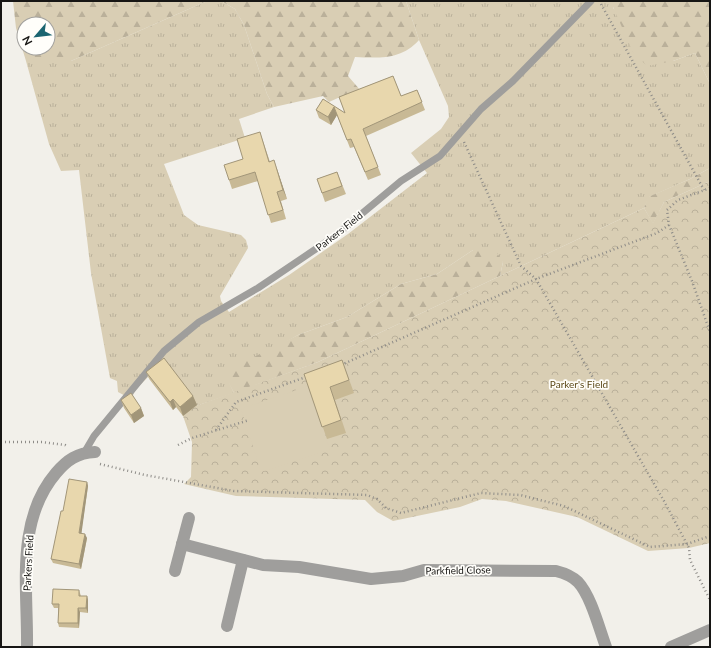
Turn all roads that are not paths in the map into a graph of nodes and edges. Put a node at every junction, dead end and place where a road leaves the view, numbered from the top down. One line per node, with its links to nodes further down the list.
1 (591, 1): 2 (lane, Parkers Field)
2 (85, 454): 9 (street, Parkers Field)
3 (189, 518): 4 (street)
4 (182, 544): 5 (street, Parkfield Close); 6 (street)
5 (243, 560): 7 (street); 10 (street, Parkfield Close)
6 (175, 571)
7 (227, 626)
8 (710, 630): 11 (street)
9 (27, 647)
10 (606, 647)
11 (670, 647)

